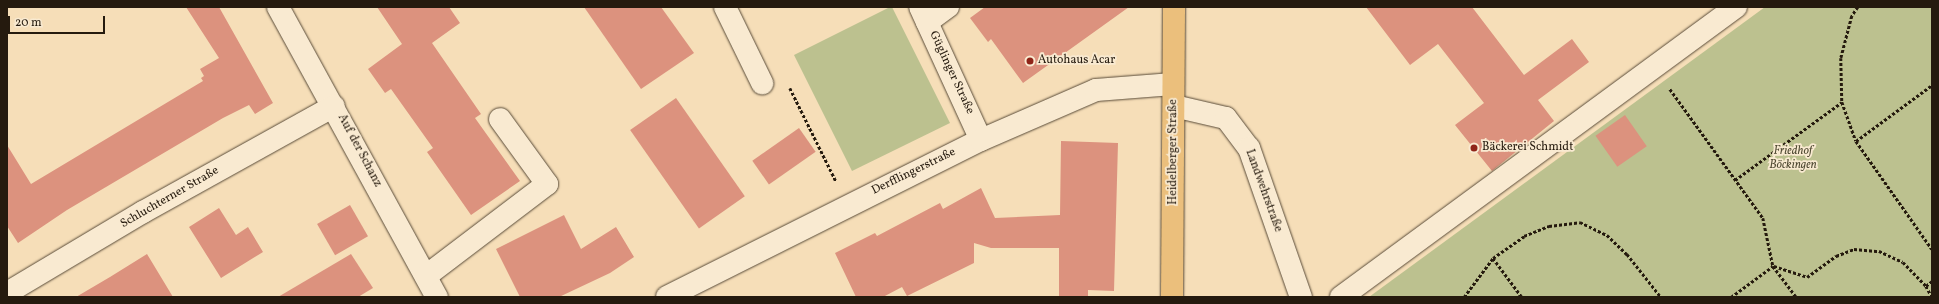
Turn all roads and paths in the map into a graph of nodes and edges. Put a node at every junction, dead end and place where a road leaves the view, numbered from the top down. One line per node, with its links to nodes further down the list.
1 (278, 7): 13 (street, Auf der Schanz)
2 (725, 7): 9 (street)
3 (948, 7): 7 (street)
4 (1174, 7): 10 (main road, Heidelberger Straße)
5 (1736, 7): 8 (street)
6 (1858, 7): 12 (path)
7 (924, 14): 16 (street, Güglinger Straße)
8 (1655, 68): 18 (path); 32 (street)
9 (762, 83): 19 (path)
10 (1173, 84): 14 (main road, Heidelberger Straße); 16 (street, Derfflingerstraße)
11 (1932, 85): 17 (path)
12 (1842, 102): 17 (path); 18 (path)
13 (334, 106): 23 (street, Auf der Schanz); 26 (street, Schluchterner Straße)
14 (1174, 106): 30 (main road, Heidelberger Straße); 31 (street, Landwehrstraße)
15 (500, 118): 23 (street)
16 (981, 140): 19 (street, Derfflingerstraße)
17 (1856, 141): 20 (path)
18 (1735, 180): 22 (path)
19 (848, 204): 29 (street, Derfflingerstraße)
20 (1932, 249)
21 (1493, 258): 27 (path); 33 (path); 34 (path)
22 (1773, 266): 25 (path); 35 (path); 36 (path)
23 (426, 276): 28 (street, Auf der Schanz)
24 (1932, 281): 25 (path)
25 (1926, 286): 37 (path)
26 (7, 293)
27 (1658, 296)
28 (437, 297)
29 (667, 297)
30 (1172, 297)
31 (1301, 297)
32 (1341, 297)
33 (1464, 297)
34 (1522, 297)
35 (1731, 297)
36 (1796, 297)
37 (1932, 297)

